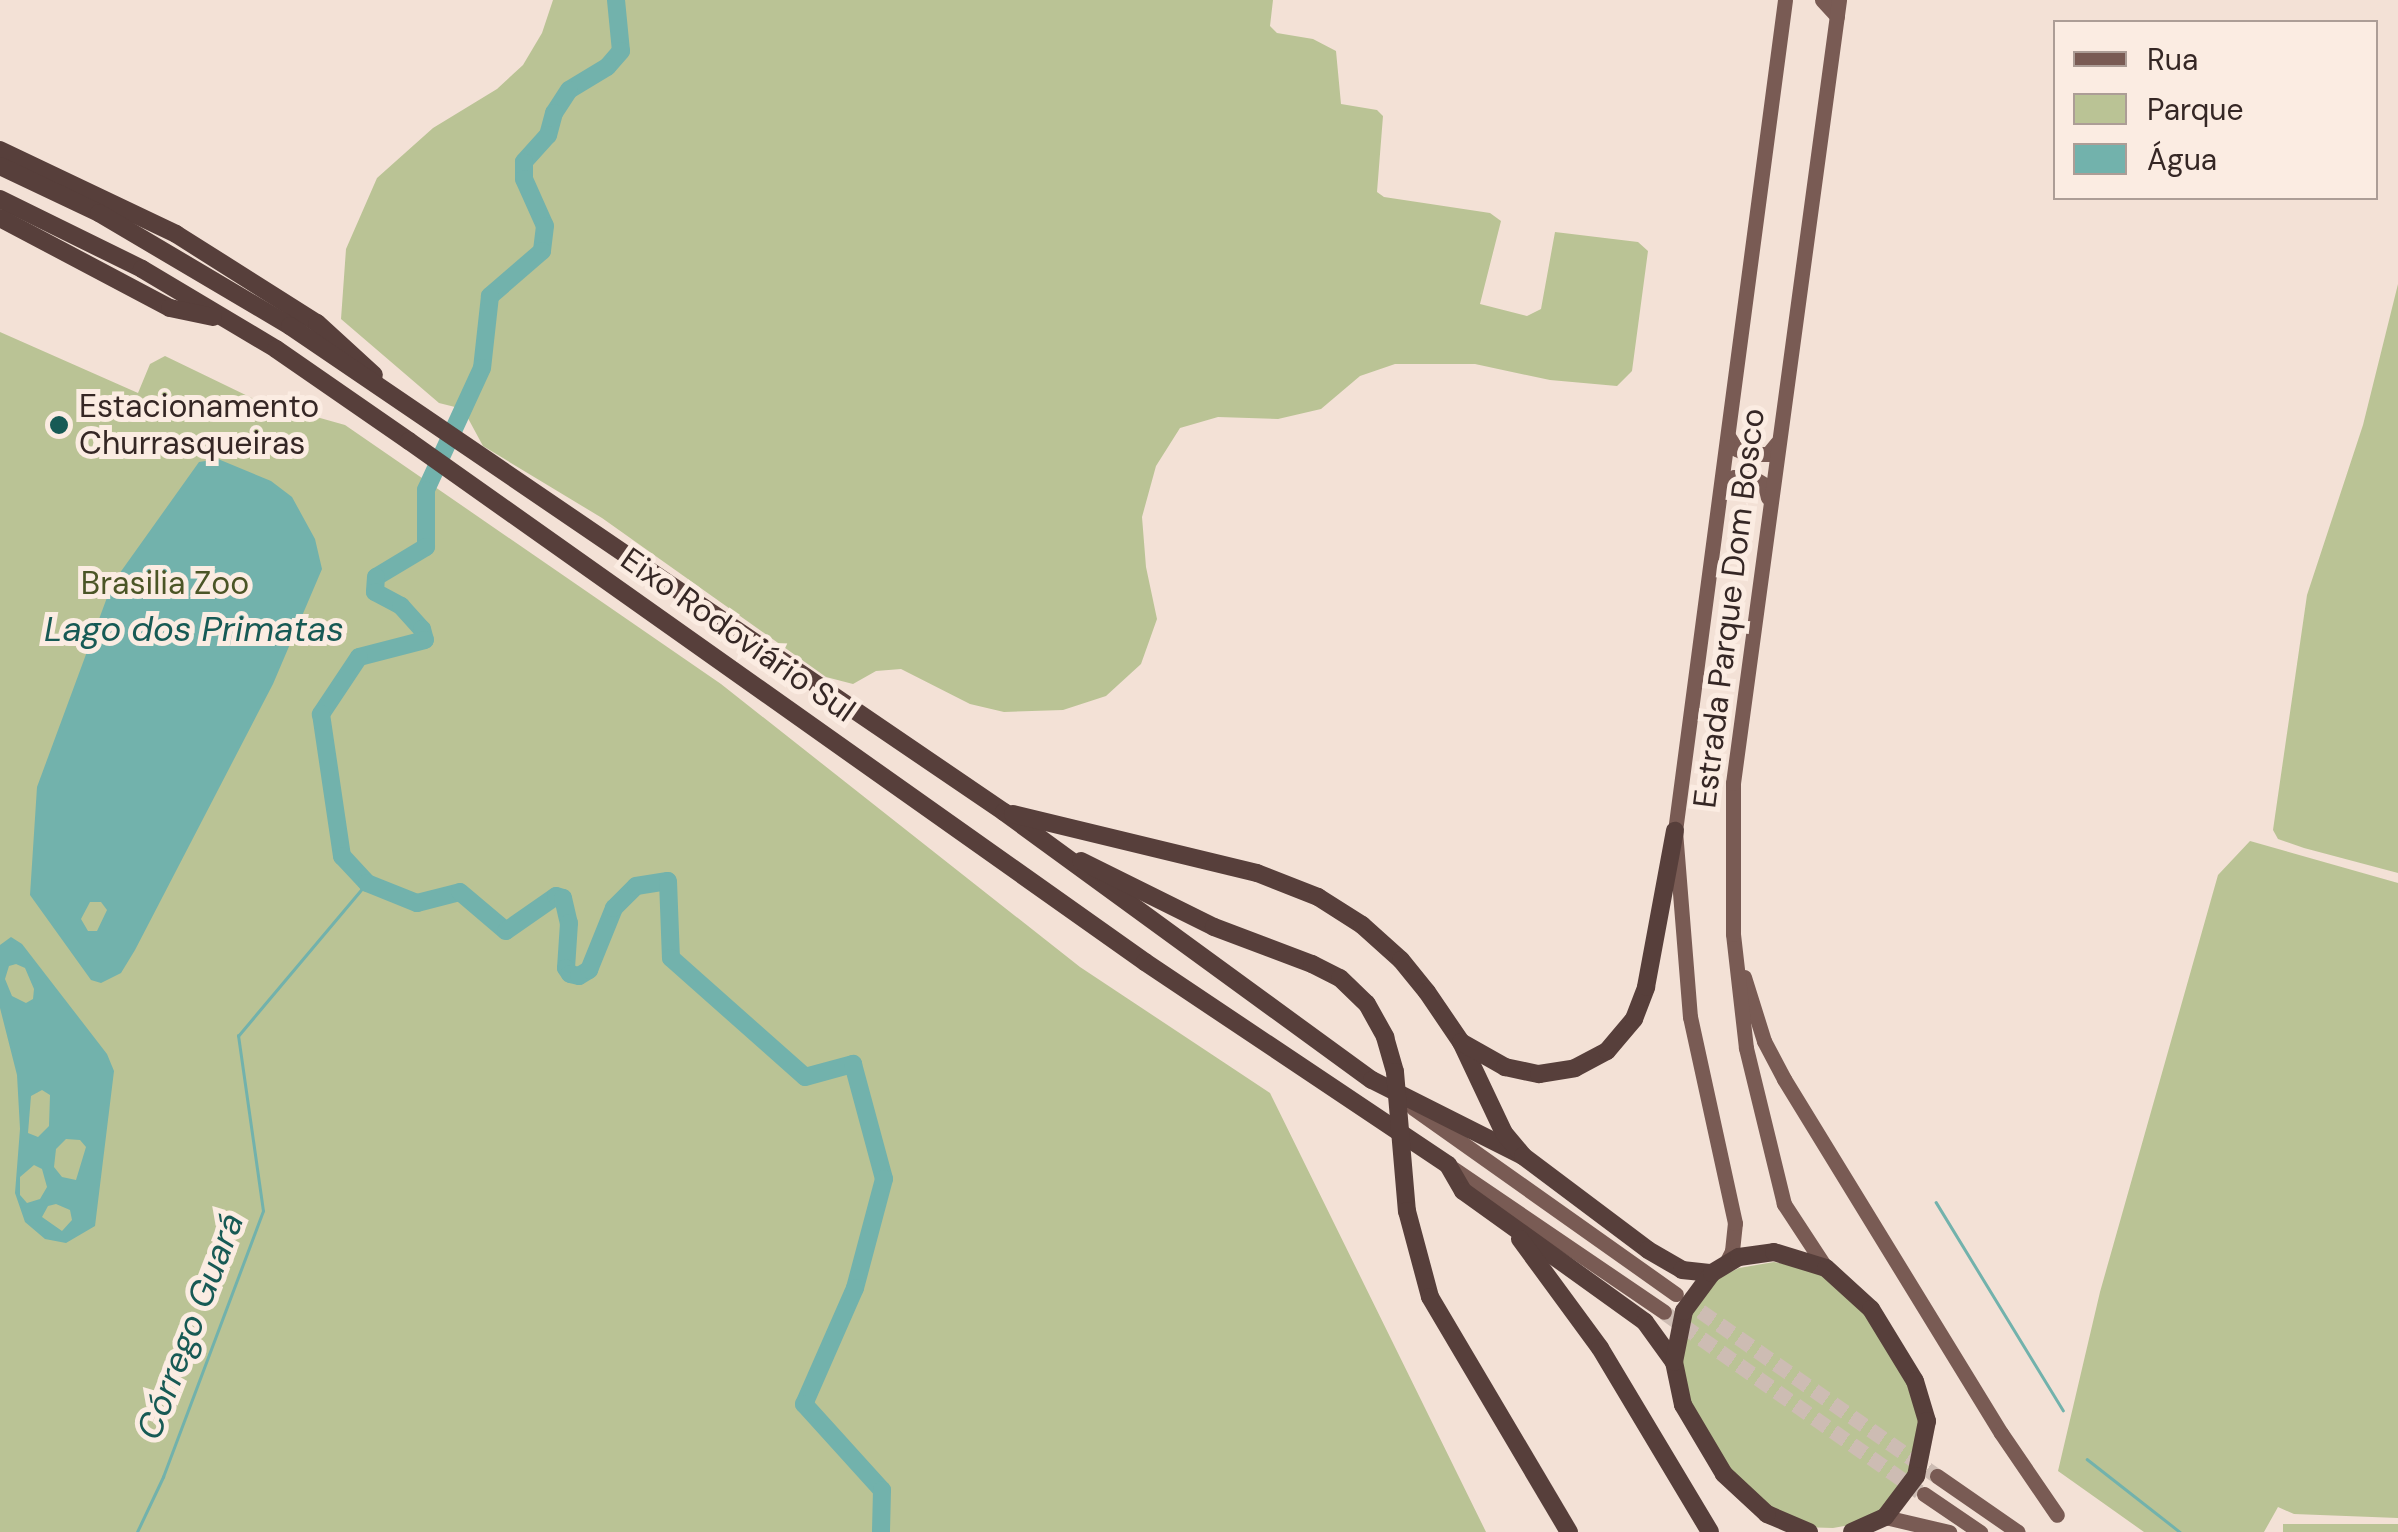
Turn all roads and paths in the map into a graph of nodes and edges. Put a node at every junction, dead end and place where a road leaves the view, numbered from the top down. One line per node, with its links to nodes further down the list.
1 (1822, 0): 3 (main road)
2 (1786, 2): 12 (main road, Estrada Parque Dom Bosco)
3 (1838, 8): 13 (main road, Estrada Parque Dom Bosco)
4 (0, 139): 7 (highway)
5 (0, 150): 7 (highway)
6 (0, 166): 11 (highway, Eixo Rodoviário Sul)
7 (42, 168): 11 (highway)
8 (0, 199): 10 (highway, Eixo Rodoviário Sul)
9 (0, 218): 10 (highway)
10 (228, 321): 23 (highway, Eixo Rodoviário Sul)
11 (390, 394): 16 (highway, Eixo Rodoviário Sul)
12 (1728, 436): 13 (main road); 14 (main road, Estrada Parque Dom Bosco)
13 (1778, 443): 15 (main road, Estrada Parque Dom Bosco)
14 (1722, 486): 15 (main road); 17 (main road, Estrada Parque Dom Bosco)
15 (1769, 502): 19 (main road, Estrada Parque Dom Bosco)
16 (1004, 812): 18 (highway, Eixo Rodoviário Sul); 20 (highway)
17 (1675, 831): 20 (highway); 26 (main road, Estrada Parque Dom Bosco)
18 (1066, 857): 21 (highway, Eixo Rodoviário Sul); 34 (highway)
19 (1733, 934): 25 (main road, Estrada Parque Dom Bosco); 32 (main road)
20 (1461, 1042): 22 (highway)
21 (1413, 1102): 22 (highway, Eixo Rodoviário Sul); 27 (main road)
22 (1522, 1156): 26 (highway)
23 (1448, 1165): 24 (highway, Eixo Rodoviário Sul); 28 (main road)
24 (1511, 1226): 29 (highway, Eixo Rodoviário Sul); 35 (highway)
25 (1826, 1268): 26 (highway); 33 (highway)
26 (1718, 1269): 29 (highway)
27 (1676, 1294)
28 (1664, 1312)
29 (1674, 1362): 36 (highway)
30 (1937, 1476): 39 (main road)
31 (1924, 1494): 38 (main road)
32 (2057, 1515)
33 (1868, 1527): 37 (main road)
34 (1569, 1532)
35 (1710, 1532)
36 (1805, 1532)
37 (1949, 1532)
38 (1980, 1532)
39 (2018, 1532)

